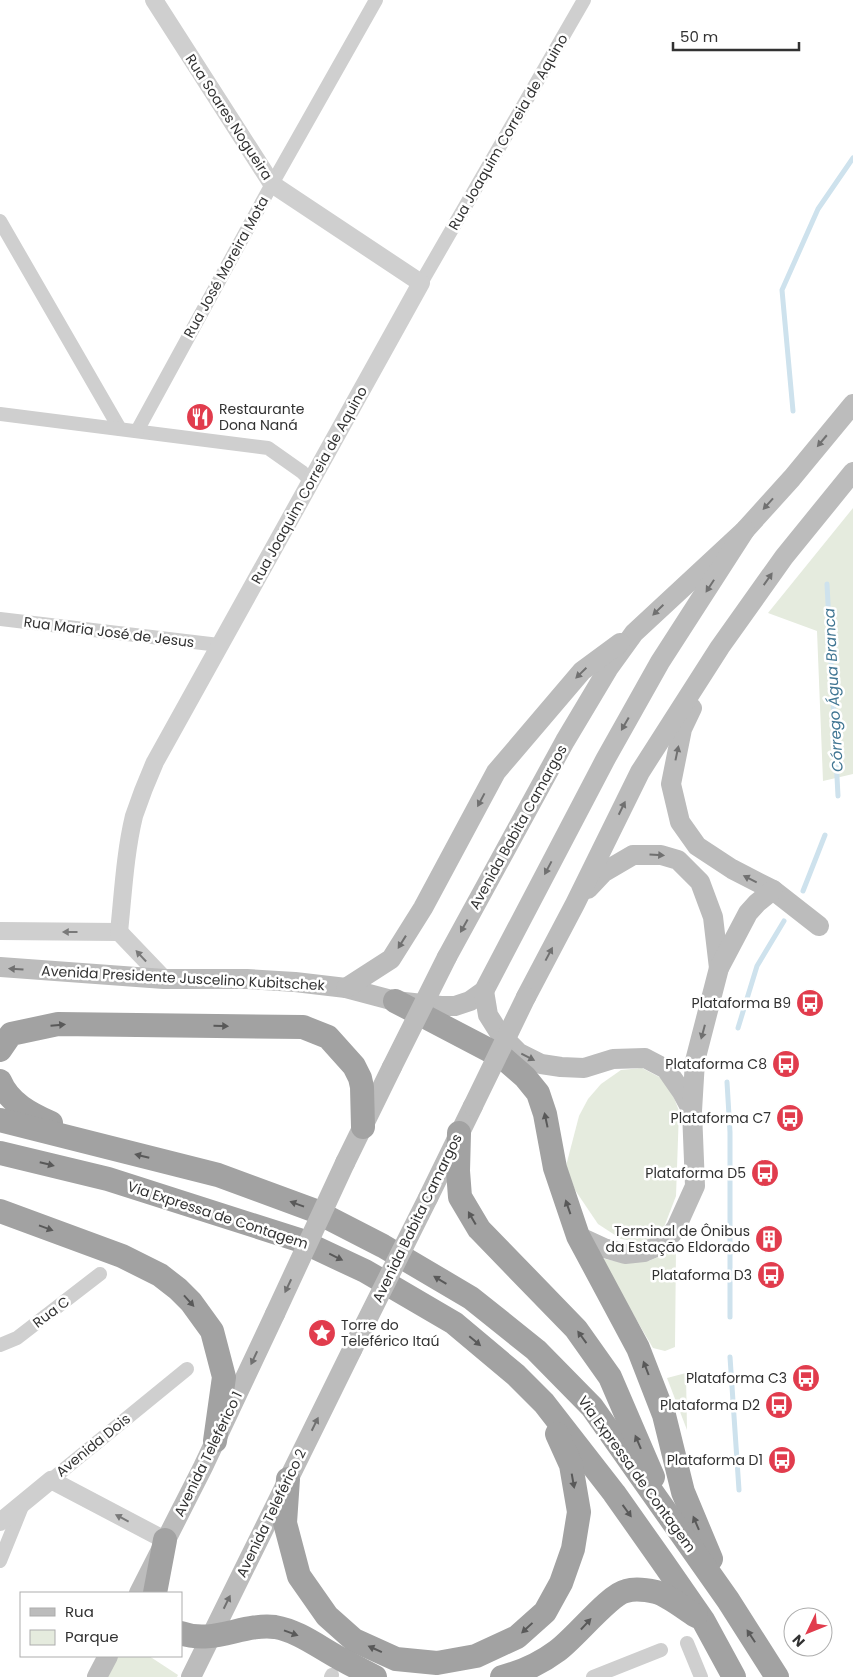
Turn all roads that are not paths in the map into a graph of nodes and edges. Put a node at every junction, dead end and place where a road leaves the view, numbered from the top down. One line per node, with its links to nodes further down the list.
1 (376, 0): 4 (street, Rua José Moreira Mota)
2 (584, 0): 6 (street, Rua Joaquim Correia de Aquino)
3 (160, 3): 4 (street, Rua Soares Nogueira)
4 (272, 184): 6 (street, Rua Soares Nogueira); 10 (street, Rua José Moreira Mota)
5 (0, 221): 9 (street)
6 (421, 283): 12 (street, Rua Joaquim Correia de Aquino)
7 (853, 404): 13 (main road, Avenida Babita Camargos, one-way to 13)
8 (0, 414): 9 (street)
9 (120, 429): 10 (street)
10 (137, 431): 12 (street)
11 (853, 472): 17 (main road, Avenida Babita Camargos, one-way to 11)
12 (311, 482): 16 (street, Rua Joaquim Correia de Aquino)
13 (745, 530): 15 (main road, Avenida Babita Camargos, one-way to 15); 29 (main road, one-way to 29)
14 (0, 619): 16 (street, Rua Maria José de Jesus)
15 (634, 633): 28 (main road, one-way to 28); 35 (main road, Avenida Babita Camargos, one-way to 35, bridge)
16 (219, 645): 23 (street, Rua Joaquim Correia de Aquino)
17 (720, 648): 18 (main road, one-way to 17); 19 (main road, Avenida Babita Camargos, one-way to 17)
18 (773, 890): 20 (main road); 26 (main road)
19 (575, 904): 26 (main road, one-way to 26); 36 (main road, Avenida Babita Camargos, one-way to 19, bridge)
20 (819, 926)
21 (0, 930): 22 (street)
22 (24, 932): 23 (street, one-way to 22); 24 (street)
23 (119, 932): 27 (street, one-way to 23)
24 (0, 944)
25 (0, 968): 27 (main road, Avenida Presidente Juscelino Kubitschek, one-way to 25)
26 (719, 968): 33 (main road, one-way to 33)
27 (164, 979): 28 (main road, Avenida Presidente Juscelino Kubitschek)
28 (346, 988): 30 (main road, Avenida Presidente Juscelino Kubitschek)
29 (484, 991): 30 (main road, Avenida Presidente Juscelino Kubitschek); 33 (main road, one-way to 33)
30 (394, 1001): 40 (highway, one-way to 30)
31 (4, 1041): 35 (highway, one-way to 35)
32 (0, 1081): 37 (highway)
33 (692, 1111): 40 (main road)
34 (0, 1120): 37 (highway)
35 (362, 1127): 42 (main road, Avenida Babita Camargos, one-way to 42, bridge)
36 (459, 1133): 44 (main road, Avenida Babita Camargos, bridge); 51 (highway, one-way to 36)
37 (111, 1148): 51 (highway, Via Expressa de Contagem, one-way to 37)
38 (0, 1152): 46 (highway, Via Expressa de Contagem, one-way to 46)
39 (0, 1211): 47 (highway, one-way to 47)
40 (578, 1236): 57 (highway, one-way to 40)
41 (100, 1274): 43 (street, Rua C)
42 (275, 1314): 47 (main road, Avenida Teleférico 1, one-way to 47)
43 (0, 1345)
44 (352, 1350): 48 (main road, Avenida Teleférico 2, one-way to 44)
45 (188, 1369): 49 (street, Avenida Dois)
46 (544, 1403): 48 (highway, one-way to 48); 58 (highway, Via Expressa de Contagem, one-way to 58)
47 (215, 1441): 53 (main road, Avenida Teleférico 1)
48 (288, 1478): 60 (main road, Avenida Teleférico 2, one-way to 48)
49 (51, 1480): 50 (street, Avenida Dois); 53 (street, one-way to 49)
50 (23, 1504): 52 (street, Avenida Dois); 54 (street)
51 (670, 1519): 57 (highway, Via Expressa de Contagem)
52 (0, 1522)
53 (165, 1540): 55 (main road, Avenida Teleférico 1); 56 (highway)
54 (0, 1561)
55 (139, 1592)
56 (155, 1592)
57 (728, 1600): 71 (highway, Via Expressa de Contagem, one-way to 57)
58 (703, 1620): 67 (highway, one-way to 58); 70 (highway, Via Expressa de Contagem)
59 (182, 1634): 60 (highway)
60 (209, 1638): 65 (main road, Avenida Teleférico 2); 66 (highway, one-way to 66)
61 (687, 1642): 69 (street)
62 (661, 1650): 68 (street)
63 (107, 1657): 64 (main road)
64 (97, 1677)
65 (191, 1677)
66 (375, 1677)
67 (502, 1677)
68 (593, 1677)
69 (700, 1677)
70 (734, 1677)
71 (777, 1677)

